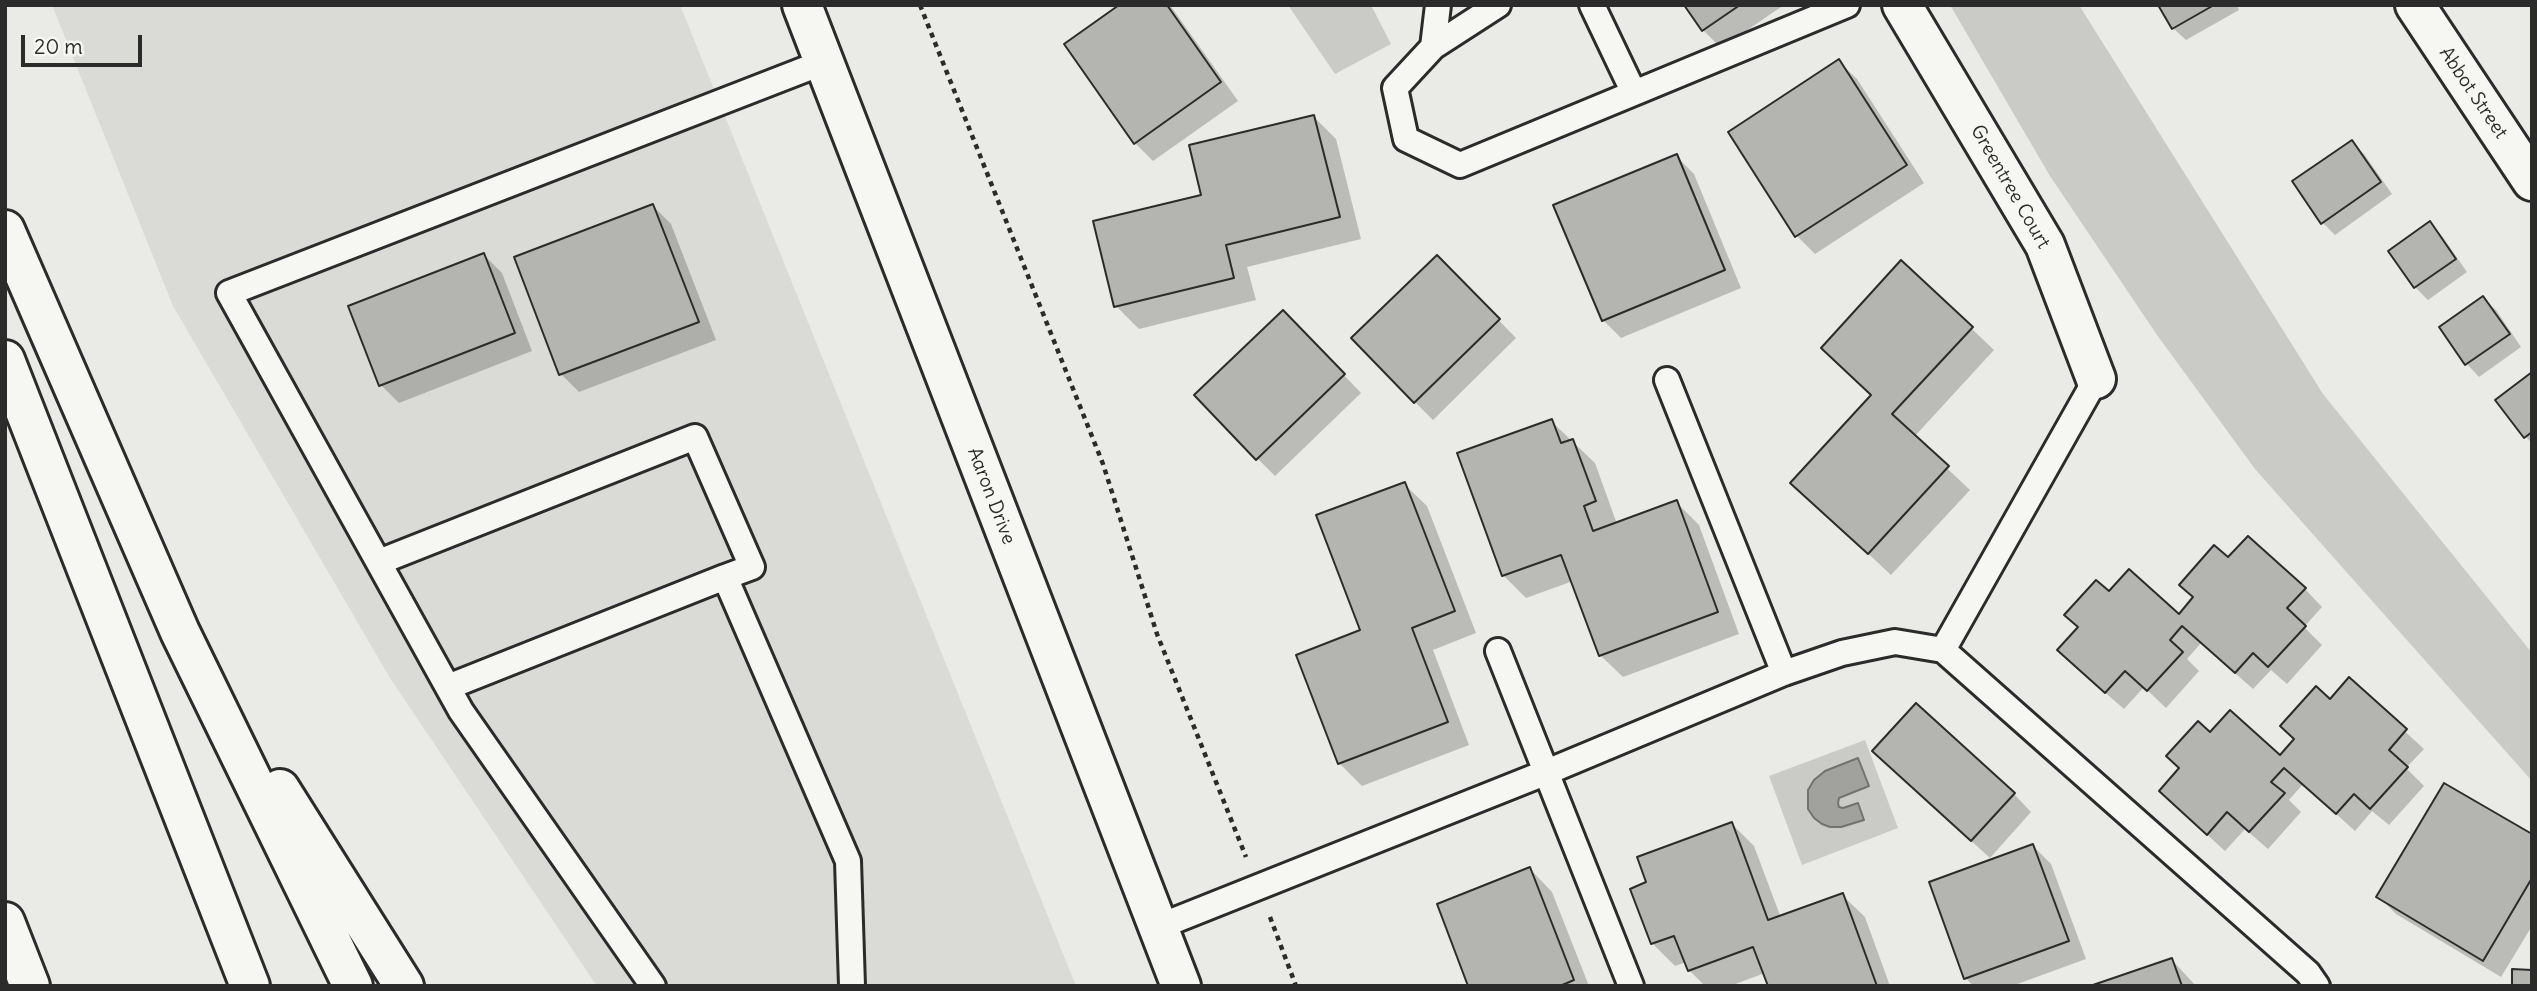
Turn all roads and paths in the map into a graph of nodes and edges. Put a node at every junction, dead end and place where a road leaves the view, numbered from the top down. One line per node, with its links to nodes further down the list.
1 (802, 5): 10 (main road, Aaron Drive)
2 (920, 5): 25 (path)
3 (1438, 5): 9 (lane)
4 (1498, 5): 9 (lane)
5 (1592, 5): 11 (lane)
6 (1847, 5): 11 (lane)
7 (1902, 5): 15 (main road, Greentree Court)
8 (2414, 5): 12 (main road, Abbot Street)
9 (1433, 47): 11 (lane)
10 (824, 62): 17 (lane); 27 (main road, Aaron Drive)
11 (1634, 93)
12 (2532, 181)
13 (5, 230): 19 (main road)
14 (5, 360): 29 (main road)
15 (2096, 379): 20 (lane)
16 (1667, 380): 22 (lane)
17 (379, 562): 18 (lane); 23 (lane)
18 (725, 577): 23 (lane); 33 (lane)
19 (180, 632): 30 (main road); 31 (main road)
20 (1943, 650): 22 (lane); 37 (lane)
21 (1498, 651): 24 (lane)
22 (1784, 673): 24 (lane)
23 (448, 687): 32 (lane)
24 (1547, 772): 25 (lane); 36 (lane)
25 (1258, 887): 27 (lane); 35 (path)
26 (5, 922): 28 (main road)
27 (1158, 927): 34 (main road, Aaron Drive)
28 (30, 986)
29 (250, 986)
30 (353, 986)
31 (404, 986)
32 (653, 986)
33 (852, 986)
34 (1181, 986)
35 (1296, 986)
36 (1631, 986)
37 (2317, 986)

